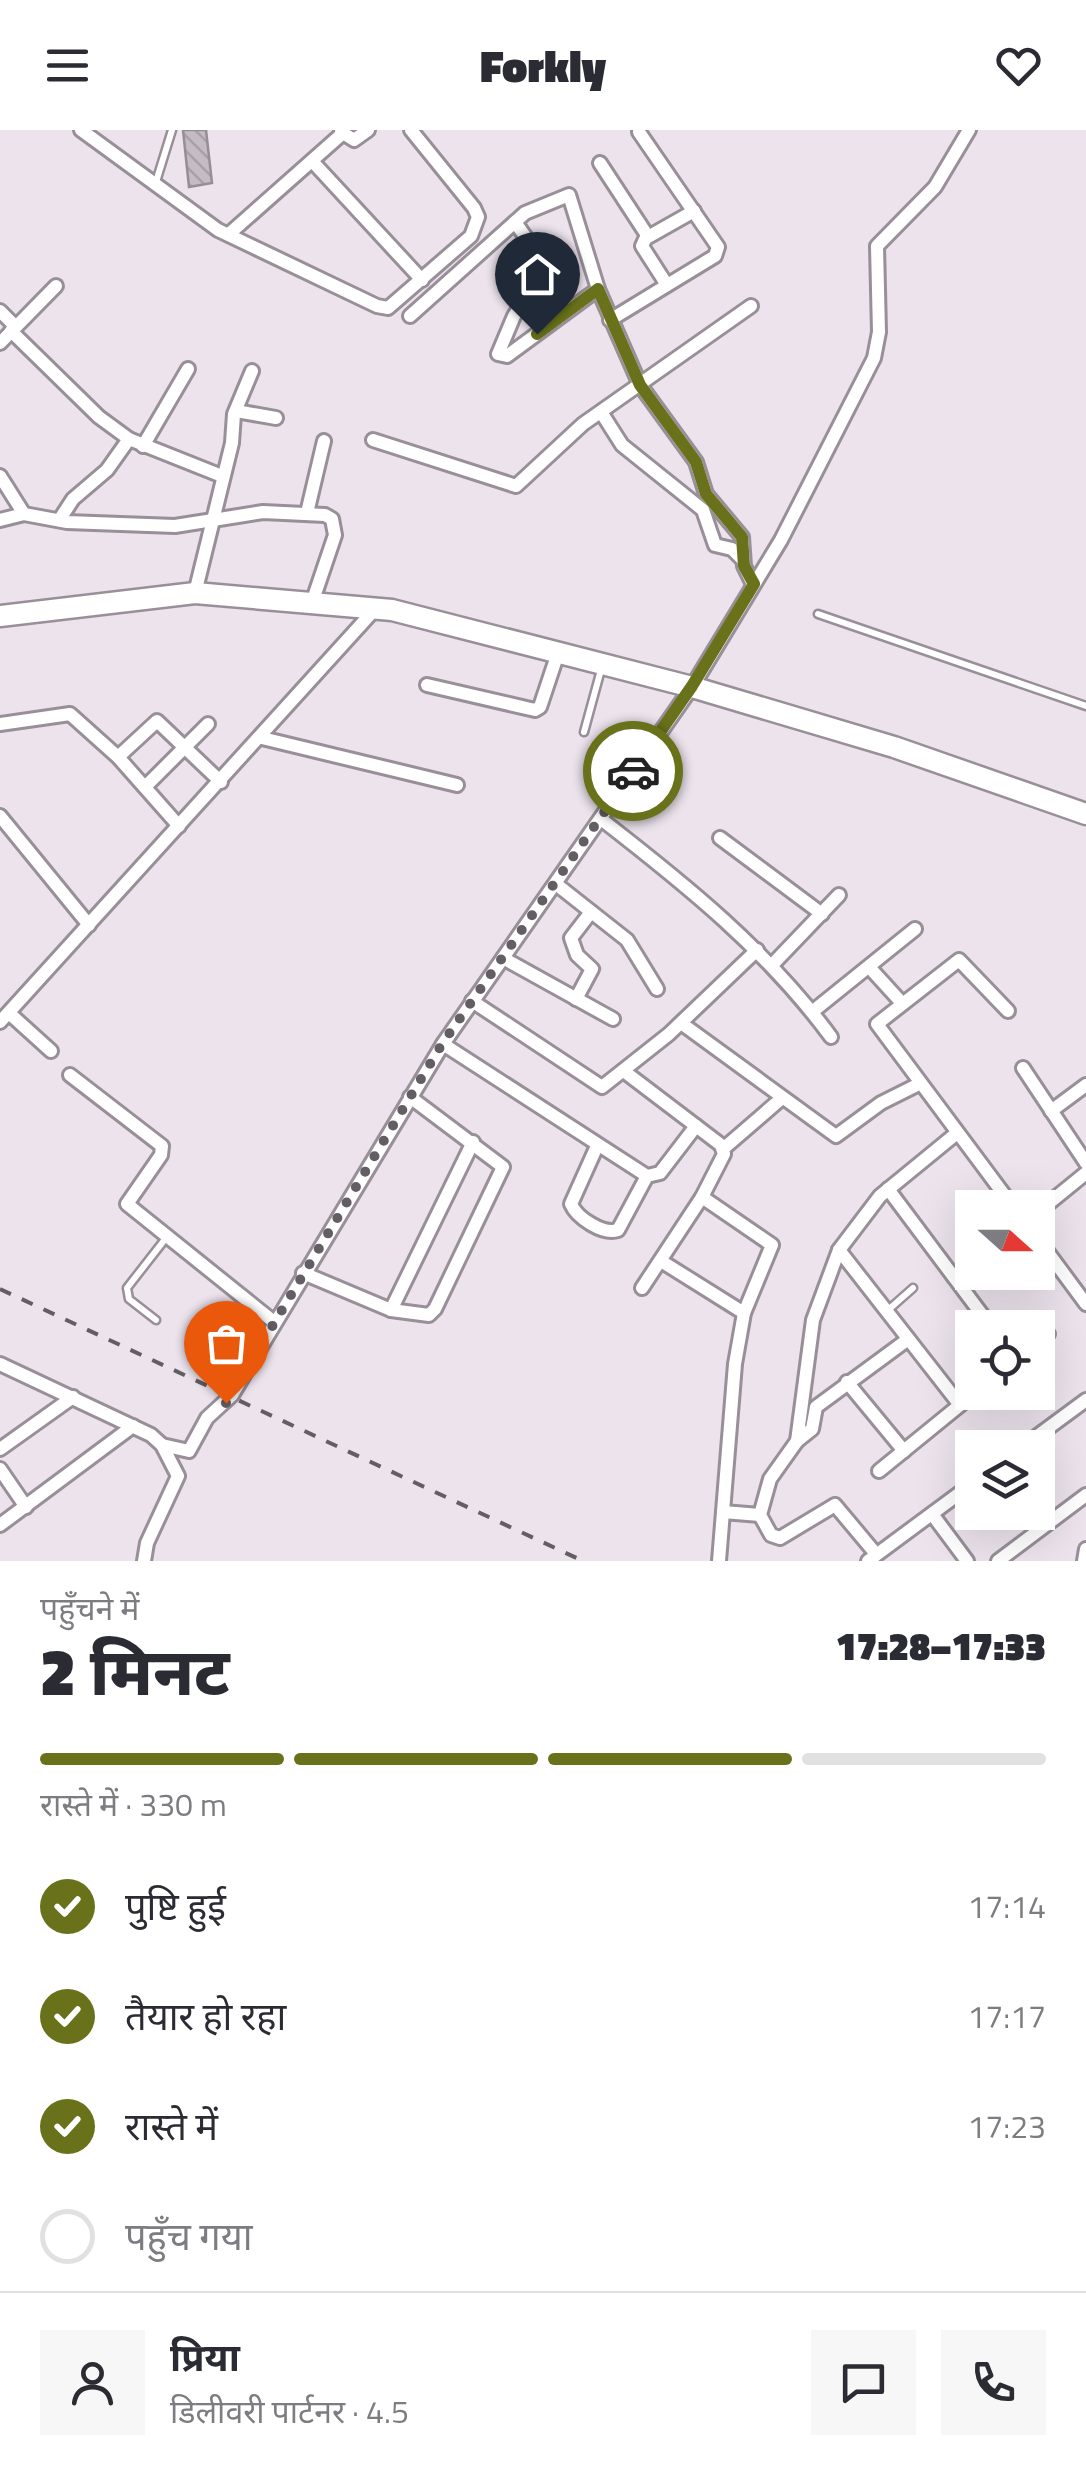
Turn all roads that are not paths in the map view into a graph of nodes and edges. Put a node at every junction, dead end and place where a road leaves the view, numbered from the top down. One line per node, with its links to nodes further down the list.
1 (81, 130): 10 (street)
2 (172, 130): 10 (lane)
3 (368, 130): 6 (street)
4 (412, 130): 15 (street)
5 (969, 130): 43 (street)
6 (342, 132): 8 (street)
7 (639, 132): 11 (street)
8 (312, 162): 13 (street); 15 (street)
9 (600, 163): 14 (street)
10 (155, 186): 13 (street)
11 (694, 211): 14 (street); 16 (street)
12 (515, 222): 18 (street); 18 (street); 21 (street)
13 (230, 234): 15 (street)
14 (648, 237): 16 (street)
15 (422, 280)
16 (667, 285): 22 (street)
17 (56, 286): 23 (street)
18 (598, 289): 22 (street)
19 (751, 306): 27 (street)
20 (0, 311): 23 (street)
21 (410, 316)
22 (610, 320): 27 (street)
23 (13, 328): 24 (street); 31 (street)
24 (0, 343)
25 (188, 369): 34 (street)
26 (252, 371): 28 (street)
27 (640, 385): 29 (street); 42 (street)
28 (236, 410): 30 (street); 36 (street)
29 (602, 412): 32 (street); 42 (street)
30 (276, 418)
31 (128, 439): 34 (street); 40 (street)
32 (373, 440)
33 (324, 441): 37 (street)
34 (143, 446): 36 (street)
35 (0, 476): 38 (street)
36 (222, 476): 41 (street)
37 (307, 513): 41 (street); 45 (street)
38 (24, 514): 39 (street); 40 (street)
39 (0, 520)
40 (60, 520): 41 (street)
41 (214, 523): 44 (street)
42 (743, 560): 43 (street)
43 (754, 584): 52 (street)
44 (195, 593): 45 (highway); 48 (highway)
45 (313, 600): 46 (highway)
46 (376, 608): 49 (highway); 57 (street)
47 (818, 614): 53 (lane)
48 (0, 616)
49 (558, 654): 50 (highway); 51 (street)
50 (602, 664): 52 (highway); 56 (lane)
51 (427, 685)
52 (692, 686): 63 (highway); 65 (street)
53 (1086, 706)
54 (0, 724): 59 (street)
55 (208, 724): 58 (street)
56 (584, 732)
57 (262, 738): 60 (street); 61 (street)
58 (185, 747): 59 (street); 60 (street); 62 (street)
59 (118, 758): 62 (street)
60 (220, 782): 66 (street)
61 (457, 784)
62 (145, 788): 66 (street)
63 (1086, 814)
64 (0, 816): 72 (street)
65 (600, 819): 68 (street); 74 (street)
66 (179, 826): 72 (street)
67 (720, 838): 71 (street)
68 (556, 884): 70 (street); 75 (street)
69 (839, 895): 71 (street)
70 (592, 912): 78 (street); 79 (street)
71 (822, 914): 76 (street)
72 (89, 925): 84 (street)
73 (915, 928): 77 (street)
74 (757, 950): 76 (street); 86 (street)
75 (503, 958): 79 (street); 80 (street)
76 (772, 965): 83 (street)
77 (870, 968): 81 (street); 83 (street)
78 (656, 989)
79 (576, 999): 85 (street)
80 (472, 1002): 88 (street); 91 (street)
81 (901, 1002): 82 (street); 93 (street)
82 (1008, 1010)
83 (812, 1012): 87 (street)
84 (5, 1018): 89 (street)
85 (613, 1020)
86 (680, 1023): 91 (street); 96 (street)
87 (831, 1037)
88 (442, 1044): 95 (street); 101 (street)
89 (51, 1051)
90 (1023, 1068): 97 (street)
91 (625, 1072): 98 (street)
92 (70, 1075): 110 (street)
93 (918, 1084): 96 (street); 99 (street)
94 (1086, 1085): 97 (street)
95 (410, 1097): 100 (street); 114 (street)
96 (782, 1098): 102 (street)
97 (1052, 1111): 103 (street)
98 (696, 1126): 102 (street); 105 (street)
99 (957, 1132): 106 (street); 107 (street)
100 (472, 1142): 119 (street); 119 (street)
101 (597, 1146): 105 (street); 105 (street)
102 (723, 1149): 108 (street)
103 (1086, 1163)
104 (1086, 1173): 109 (street)
105 (647, 1176)
106 (888, 1188): 111 (street); 115 (street)
107 (1000, 1190)
108 (702, 1197): 112 (street); 122 (street)
109 (1055, 1198)
110 (167, 1237): 123 (lane); 124 (street)
111 (839, 1250): 121 (street); 134 (street)
112 (661, 1261): 116 (street); 122 (street)
113 (1055, 1262): 118 (street)
114 (303, 1273): 119 (street); 124 (street)
115 (954, 1277): 120 (street)
116 (642, 1288)
117 (913, 1288): 121 (lane)
118 (1086, 1304)
119 (391, 1310)
120 (979, 1310)
121 (886, 1312): 125 (street)
122 (744, 1314): 143 (street)
123 (156, 1320)
124 (274, 1322): 135 (street)
125 (907, 1340): 127 (street); 129 (street)
126 (1, 1366): 128 (street)
127 (846, 1382): 134 (street); 137 (street)
128 (73, 1397): 132 (street); 136 (street)
129 (955, 1399)
130 (1086, 1400): 133 (street)
131 (955, 1409): 137 (street)
132 (133, 1426): 135 (street); 142 (street)
133 (1045, 1430)
134 (798, 1441): 145 (street)
135 (162, 1445): 149 (street)
136 (0, 1448)
137 (904, 1451): 139 (street)
138 (0, 1469): 142 (street)
139 (878, 1471)
140 (1086, 1495): 152 (street)
141 (955, 1497): 144 (street)
142 (26, 1507): 146 (street)
143 (723, 1512): 145 (street); 150 (street)
144 (932, 1514): 148 (street); 151 (street)
145 (760, 1516): 148 (street)
146 (0, 1525)
147 (1086, 1549): 153 (street)
148 (872, 1558)
149 (144, 1561)
150 (719, 1561)
151 (967, 1561)
152 (998, 1561)
153 (1084, 1561)

